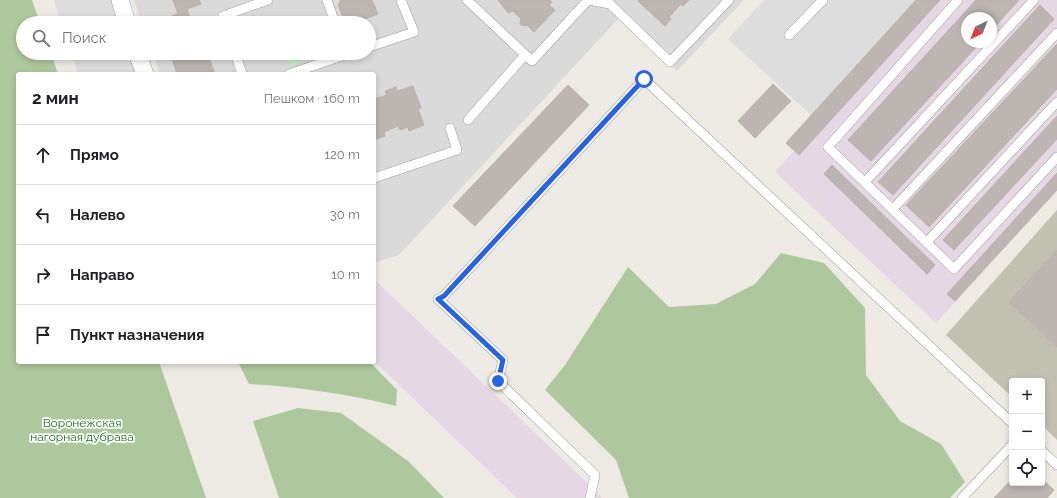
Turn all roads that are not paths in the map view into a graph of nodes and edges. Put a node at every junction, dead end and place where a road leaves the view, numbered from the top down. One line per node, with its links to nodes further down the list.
1 (120, 0): 11 (street)
2 (268, 0): 12 (lane)
3 (327, 0): 13 (lane)
4 (401, 0): 16 (lane)
5 (467, 0): 17 (lane)
6 (588, 0): 7 (lane); 17 (lane)
7 (729, 0)
8 (824, 0): 15 (lane)
9 (958, 0): 29 (lane)
10 (1034, 0): 29 (lane)
11 (125, 16)
12 (223, 16)
13 (333, 16)
14 (1057, 34): 30 (lane)
15 (789, 35)
16 (376, 45)
17 (526, 55): 25 (lane)
18 (140, 60): 21 (street)
19 (237, 60): 22 (lane)
20 (330, 60): 23 (lane)
21 (143, 72)
22 (241, 72)
23 (295, 72)
24 (1057, 102): 31 (lane)
25 (468, 120)
26 (450, 128): 28 (lane)
27 (1057, 157): 31 (lane)
28 (376, 177)
29 (865, 182): 30 (lane)
30 (893, 210): 31 (lane)
31 (927, 242)
32 (1009, 420): 36 (lane)
33 (1009, 448): 37 (lane)
34 (1045, 454): 35 (lane)
35 (1057, 465)
36 (590, 498)
37 (962, 498)

